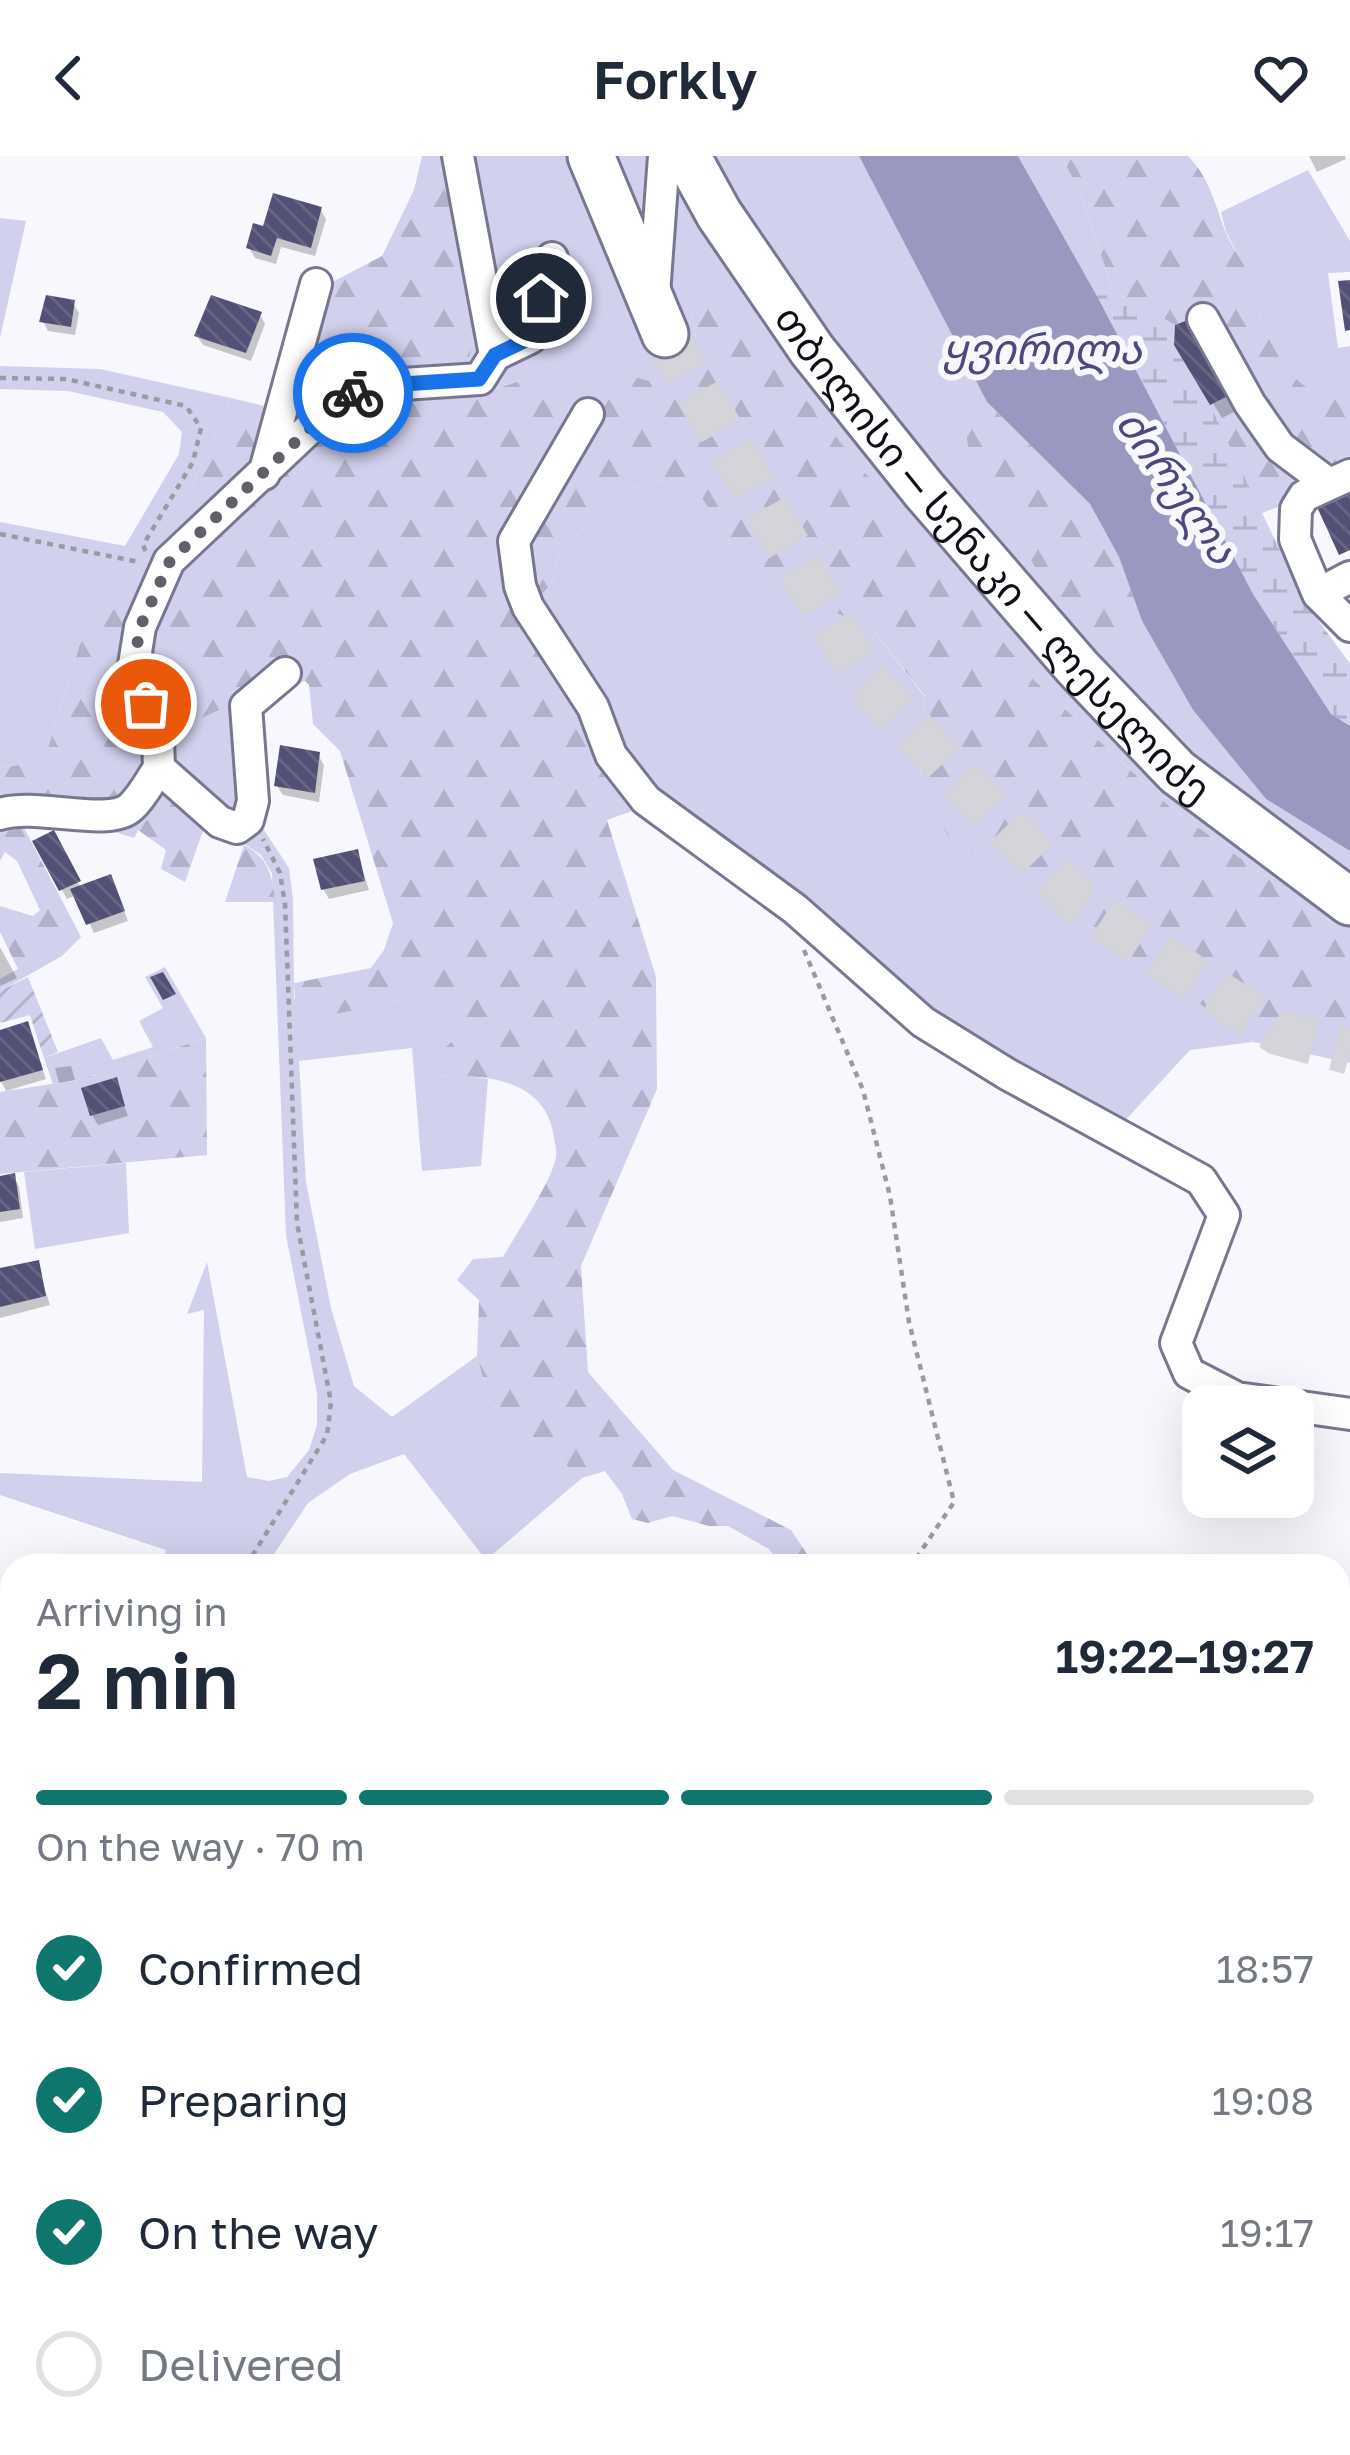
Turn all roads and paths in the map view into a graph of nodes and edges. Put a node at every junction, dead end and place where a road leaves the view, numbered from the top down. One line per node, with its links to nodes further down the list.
1 (458, 156): 9 (street)
2 (592, 156): 8 (highway)
3 (664, 156): 8 (street)
4 (687, 156): 22 (highway, თბილისი — სენაკი — ლესელიძე)
5 (552, 258): 9 (street)
6 (316, 284): 12 (street)
7 (1203, 319): 13 (street)
8 (659, 320)
9 (495, 355): 12 (street)
10 (0, 378): 14 (path)
11 (588, 414): 23 (street)
12 (264, 474): 19 (street)
13 (1340, 479): 16 (street)
14 (0, 534)
15 (1350, 577): 16 (street)
16 (1318, 594): 17 (street)
17 (1350, 626)
18 (285, 674): 21 (street)
19 (159, 768): 20 (street); 21 (street)
20 (0, 814)
21 (248, 820): 25 (path)
22 (1350, 902)
23 (795, 909): 24 (street); 26 (path)
24 (1350, 1414)
25 (253, 1554)
26 (919, 1554)

